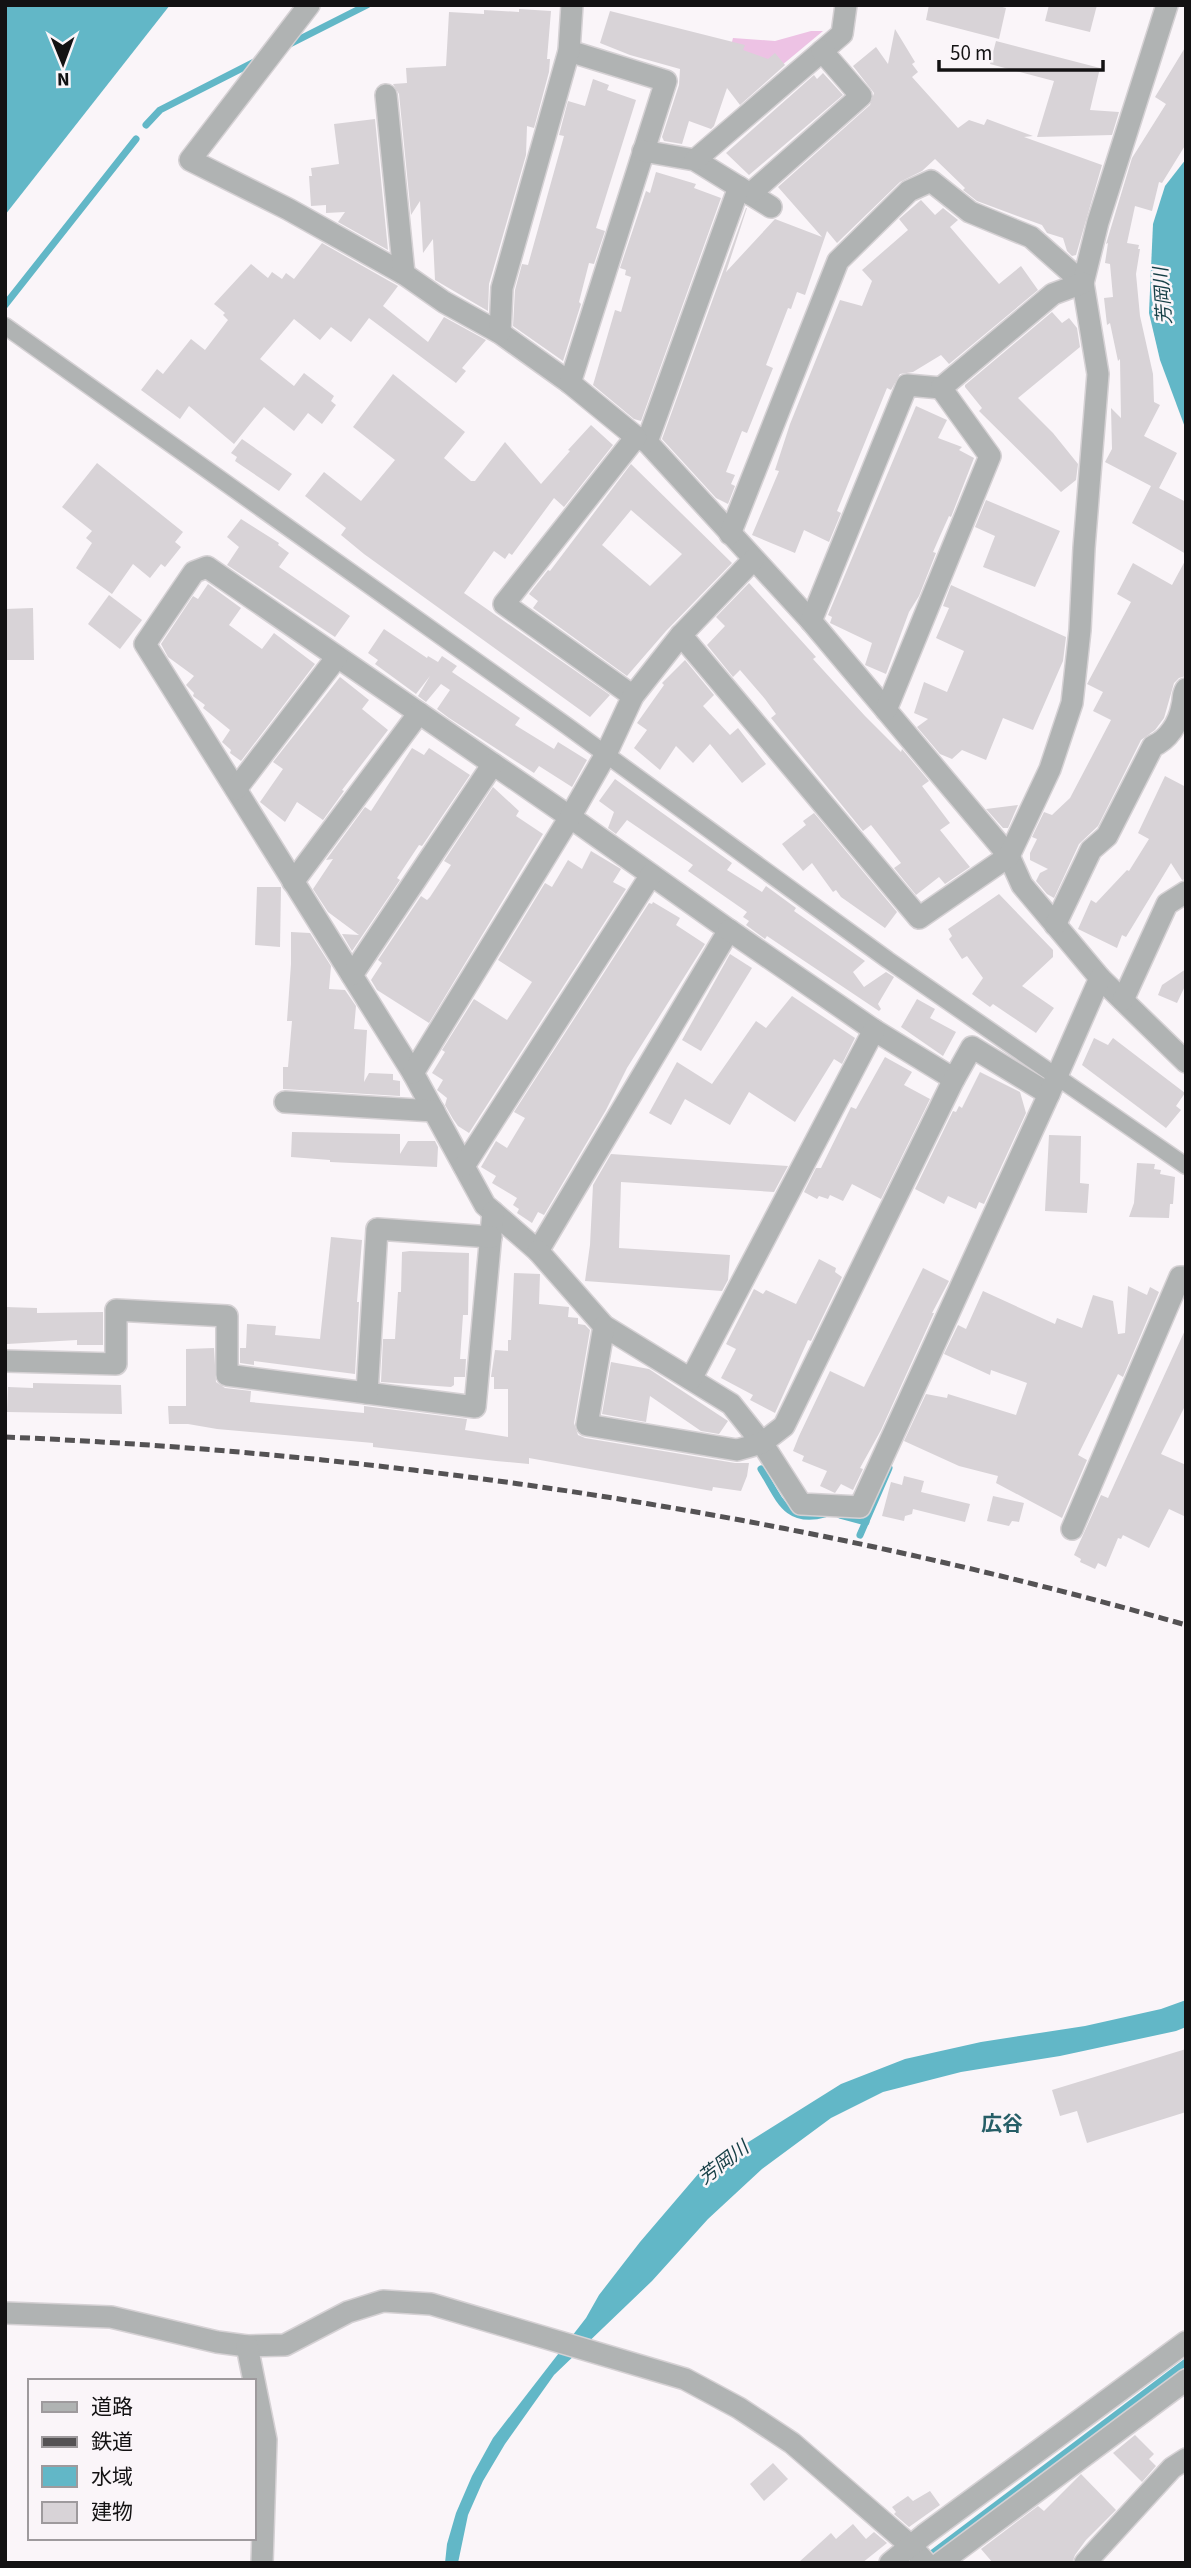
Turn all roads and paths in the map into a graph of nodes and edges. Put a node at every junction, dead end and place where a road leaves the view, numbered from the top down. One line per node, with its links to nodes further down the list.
1 (309, 5): 12 (street)
2 (572, 5): 5 (street)
3 (846, 5): 6 (street)
4 (1167, 5): 13 (street)
5 (569, 51): 8 (street); 15 (street)
6 (822, 51): 9 (street); 10 (street)
7 (386, 96): 12 (street)
8 (643, 151): 9 (street); 16 (street)
9 (695, 160): 10 (street)
10 (744, 190): 11 (street); 18 (street)
11 (771, 207)
12 (404, 274): 15 (street)
13 (1083, 284): 17 (street); 19 (street); 32 (street)
14 (5, 326): 28 (street)
15 (500, 333): 16 (street)
16 (570, 383): 18 (street)
17 (940, 388): 21 (street); 26 (street)
18 (642, 440): 19 (street); 25 (street)
19 (730, 534): 20 (street)
20 (753, 561): 21 (street); 22 (street)
21 (811, 621): 26 (street)
22 (681, 635): 25 (street); 32 (street)
23 (337, 657): 27 (street); 30 (street); 30 (street)
24 (1186, 689): 36 (street)
25 (633, 696): 28 (street)
26 (886, 710): 32 (street)
27 (419, 713): 29 (street); 34 (street)
28 (606, 754): 31 (street); 45 (street)
29 (493, 764): 31 (street); 38 (street)
30 (236, 789): 34 (street)
31 (570, 817): 33 (street); 43 (street)
32 (1009, 856): 36 (street)
33 (651, 874): 37 (street); 48 (street)
34 (293, 881): 38 (street)
35 (1186, 892): 40 (street)
36 (1055, 925): 39 (street)
37 (729, 930): 41 (street); 52 (street)
38 (352, 975): 43 (street)
39 (1100, 978): 40 (street); 45 (street)
40 (1123, 1000): 42 (street)
41 (874, 1030): 44 (street); 56 (street)
42 (1186, 1062)
43 (413, 1073): 47 (street)
44 (954, 1079): 45 (street); 58 (street)
45 (1053, 1086): 49 (street); 58 (street)
46 (285, 1102): 47 (street)
47 (434, 1111): 48 (street)
48 (464, 1166): 50 (street)
49 (1186, 1166)
50 (493, 1212): 51 (street); 52 (street)
51 (491, 1237): 57 (street); 57 (street)
52 (538, 1251): 54 (street)
53 (1186, 1277): 59 (street)
54 (604, 1326): 56 (street); 58 (street)
55 (5, 1361): 57 (street)
56 (691, 1379): 58 (street)
57 (367, 1393)
58 (762, 1443)
59 (1072, 1529)
60 (5, 2313): 62 (street)
61 (1186, 2342): 67 (street)
62 (247, 2346): 63 (street); 67 (street)
63 (253, 2379)
64 (1183, 2390): 67 (street)
65 (256, 2393): 68 (street)
66 (1186, 2459): 70 (street)
67 (924, 2557): 69 (street)
68 (262, 2563)
69 (890, 2563)
70 (1085, 2563)

